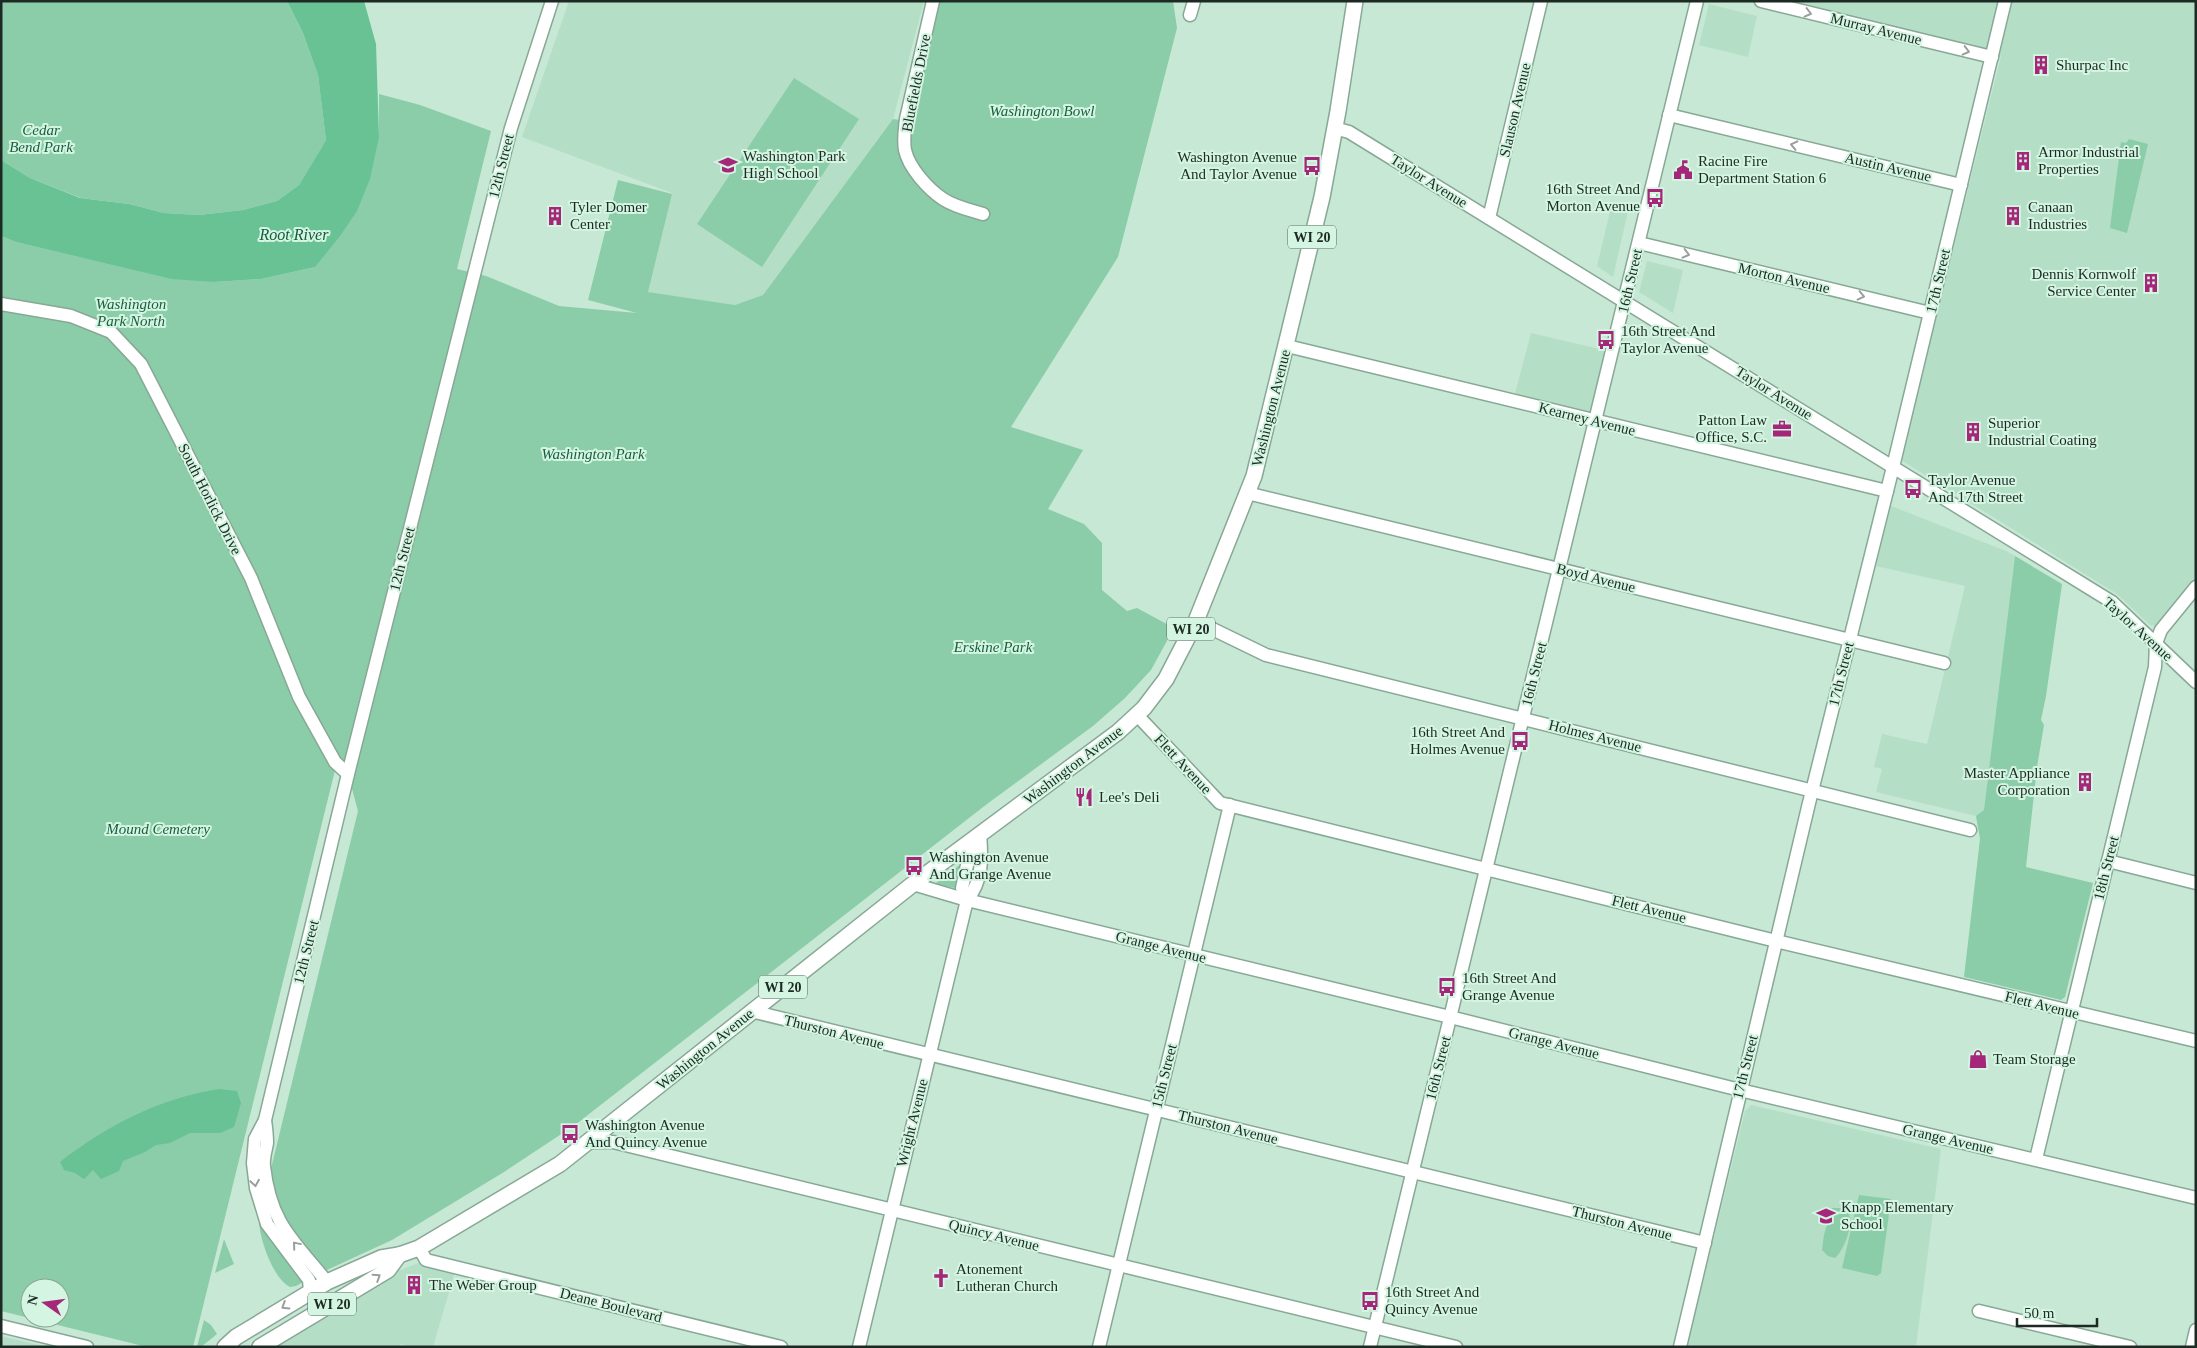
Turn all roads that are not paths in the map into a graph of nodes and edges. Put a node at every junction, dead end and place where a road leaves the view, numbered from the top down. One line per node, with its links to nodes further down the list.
1 (552, 1): 34 (street, 12th Street)
2 (932, 1): 14 (street, Bluefields Drive)
3 (1194, 1): 9 (street)
4 (1355, 1): 12 (main road, Washington Avenue / WI 20)
5 (1541, 1): 15 (street, Slauson Avenue)
6 (1697, 1): 11 (street, 16th Street)
7 (1761, 1): 10 (street, Murray Avenue, one-way to 10)
8 (2005, 1): 10 (street, 17th Street)
9 (1190, 15)
10 (1992, 57): 13 (street, 17th Street)
11 (1669, 115): 13 (street, Austin Avenue, one-way to 11); 16 (street, 16th Street)
12 (1334, 128): 15 (street, Taylor Avenue); 20 (main road, Washington Avenue / WI 20)
13 (1961, 185): 19 (street, 17th Street)
14 (983, 214)
15 (1489, 218): 17 (street, Taylor Avenue)
16 (1638, 243): 17 (street, 16th Street); 19 (street, Morton Avenue, one-way to 19)
17 (1624, 301): 21 (street, 16th Street); 22 (street, Taylor Avenue)
18 (1, 304): 34 (street, South Horlick Drive)
19 (1930, 313): 22 (street, 17th Street)
20 (1287, 346): 21 (street, Kearney Avenue); 24 (main road, Washington Avenue / WI 20)
21 (1596, 421): 23 (street, Kearney Avenue); 25 (street, 16th Street)
22 (1893, 467): 23 (street, 17th Street); 29 (street, Taylor Avenue)
23 (1887, 491): 28 (street, 17th Street)
24 (1247, 493): 25 (street, Boyd Avenue); 27 (main road, Washington Avenue / WI 20)
25 (1559, 569): 28 (street, Boyd Avenue); 33 (street, 16th Street)
26 (2196, 587): 29 (street, 18th Street)
27 (1196, 621): 32 (main road, Washington Avenue / WI 20); 33 (street, Holmes Avenue)
28 (1850, 642): 30 (street, Boyd Avenue); 35 (street, 17th Street)
29 (2156, 643): 31 (street, Taylor Avenue); 39 (street, 18th Street)
30 (1944, 663)
31 (2196, 682)
32 (1137, 715): 36 (street, Flett Avenue); 38 (main road, Washington Avenue / WI 20)
33 (1523, 718): 35 (street, Holmes Avenue); 40 (street, 16th Street)
34 (348, 774): 53 (street, 12th Street)
35 (1812, 792): 37 (street, Holmes Avenue); 44 (street, 17th Street)
36 (1230, 805): 40 (street, Flett Avenue); 45 (street, 15th Street)
37 (1970, 830)
38 (980, 834): 42 (main road, Washington Avenue / WI 20); 43 (street, Wright Avenue)
39 (2108, 861): 41 (street); 47 (street, 18th Street)
40 (1487, 868): 44 (street, Flett Avenue); 48 (street, 16th Street)
41 (2196, 883)
42 (913, 884): 43 (street, Grange Avenue); 46 (main road, Washington Avenue / WI 20)
43 (967, 900): 45 (street, Grange Avenue); 50 (street, Wright Avenue)
44 (1776, 941): 47 (street, Flett Avenue); 51 (street, 17th Street)
45 (1194, 955): 48 (street, Grange Avenue); 52 (street, 15th Street)
46 (751, 1012): 50 (street, Thurston Avenue); 54 (main road, Washington Avenue / WI 20)
47 (2071, 1012): 49 (street, Flett Avenue); 55 (street, 18th Street)
48 (1450, 1017): 51 (street, Grange Avenue); 56 (street, 16th Street)
49 (2196, 1041)
50 (929, 1055): 52 (street, Thurston Avenue); 58 (street, Wright Avenue)
51 (1740, 1090): 55 (street, Grange Avenue); 59 (street, 17th Street)
52 (1156, 1110): 56 (street, Thurston Avenue); 62 (street, 15th Street)
53 (265, 1120): 63 (street, 12th Street, one-way to 53); 64 (street, 12th Street, one-way to 64)
54 (589, 1142): 58 (street, Quincy Avenue); 60 (main road, Washington Avenue / WI 20)
55 (2036, 1159): 57 (street, Grange Avenue)
56 (1412, 1172): 59 (street, Thurston Avenue); 67 (street, 16th Street)
57 (2196, 1198)
58 (892, 1210): 62 (street, Quincy Avenue); 74 (street, Wright Avenue)
59 (1705, 1243): 78 (street, 17th Street)
60 (419, 1248): 61 (main road, Washington Avenue / WI 20); 73 (street, Deane Boulevard)
61 (399, 1255): 63 (main road, Washington Avenue / WI 20); 69 (main road, Washington Avenue / WI 20, one-way to 61)
62 (1118, 1265): 67 (street, Quincy Avenue); 75 (street, 15th Street)
63 (327, 1282): 64 (main road, Washington Avenue / WI 20); 69 (main road)
64 (310, 1290): 71 (main road, Washington Avenue / WI 20, one-way to 71)
65 (1979, 1312): 79 (street)
66 (1, 1326): 70 (street)
67 (1375, 1327): 76 (street, 16th Street); 77 (street, Quincy Avenue)
68 (2196, 1330): 80 (street)
69 (279, 1334): 72 (main road, Washington Avenue / WI 20)
70 (87, 1347)
71 (225, 1347)
72 (260, 1347)
73 (781, 1347)
74 (859, 1347)
75 (1099, 1347)
76 (1370, 1347)
77 (1456, 1347)
78 (1680, 1347)
79 (2130, 1347)
80 (2192, 1347)

